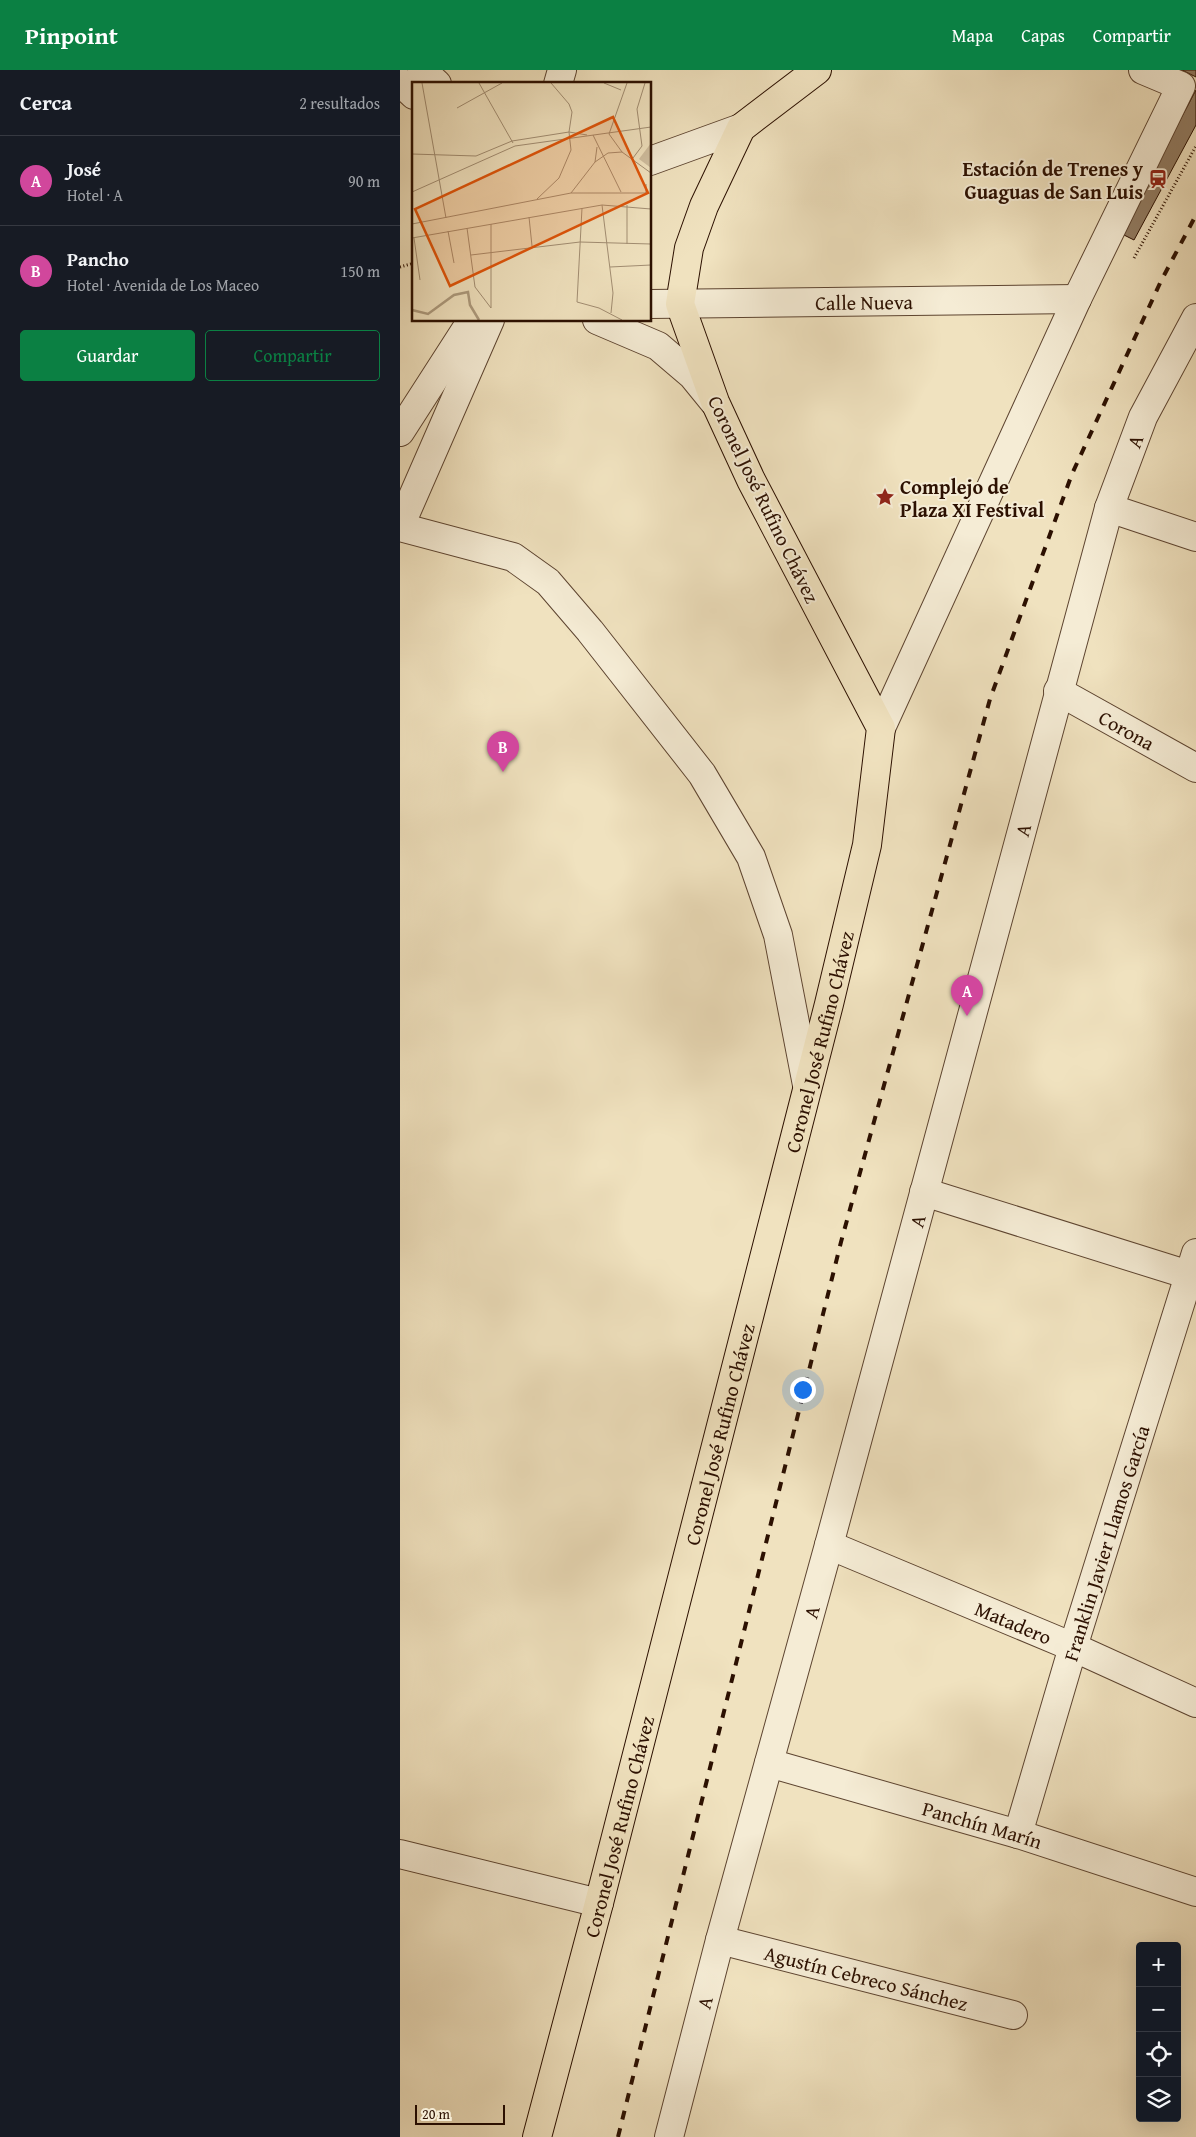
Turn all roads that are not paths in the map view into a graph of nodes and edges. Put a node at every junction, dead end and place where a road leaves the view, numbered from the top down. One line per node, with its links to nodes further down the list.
1 (422, 70): 5 (street)
2 (817, 70): 7 (main road)
3 (1143, 70): 9 (street, Coronel José Rufino Chávez)
4 (400, 82): 6 (street)
5 (435, 82)
6 (412, 93)
7 (741, 128): 8 (street); 11 (main road)
8 (651, 161)
9 (1077, 299): 11 (street, Calle Nueva); 22 (street, Coronel José Rufino Chávez)
10 (651, 304): 11 (street, Calle Nueva)
11 (680, 304): 16 (main road, Coronel José Rufino Chávez)
12 (1196, 318): 18 (street, A)
13 (471, 321): 17 (street)
14 (490, 321): 19 (street)
15 (599, 321): 16 (street)
16 (715, 402): 22 (main road, Coronel José Rufino Chávez)
17 (400, 432)
18 (1109, 508): 20 (street); 21 (street, A)
19 (400, 527): 24 (street)
20 (1196, 537)
21 (1058, 691): 23 (street, Corona); 25 (street, A)
22 (881, 728): 24 (main road, Coronel José Rufino Chávez)
23 (1196, 768)
24 (808, 1085): 34 (main road, Coronel José Rufino Chávez)
25 (924, 1192): 26 (street); 27 (street, A)
26 (1192, 1264): 28 (street, Franklin Javier Llamos García)
27 (830, 1545): 28 (street, Matadero); 30 (street, A)
28 (1073, 1647): 29 (street, Matadero); 31 (street, Franklin Javier Llamos García)
29 (1196, 1703)
30 (769, 1763): 31 (street, Panchín Marín); 35 (street, A)
31 (1018, 1834): 33 (street, Panchín Marín)
32 (400, 1854): 34 (street)
33 (1196, 1892)
34 (599, 1903): 37 (main road, Coronel José Rufino Chávez)
35 (720, 1940): 36 (street, Agustín Cebreco Sánchez); 38 (street, A)
36 (1012, 2014)
37 (537, 2137)
38 (669, 2137)

